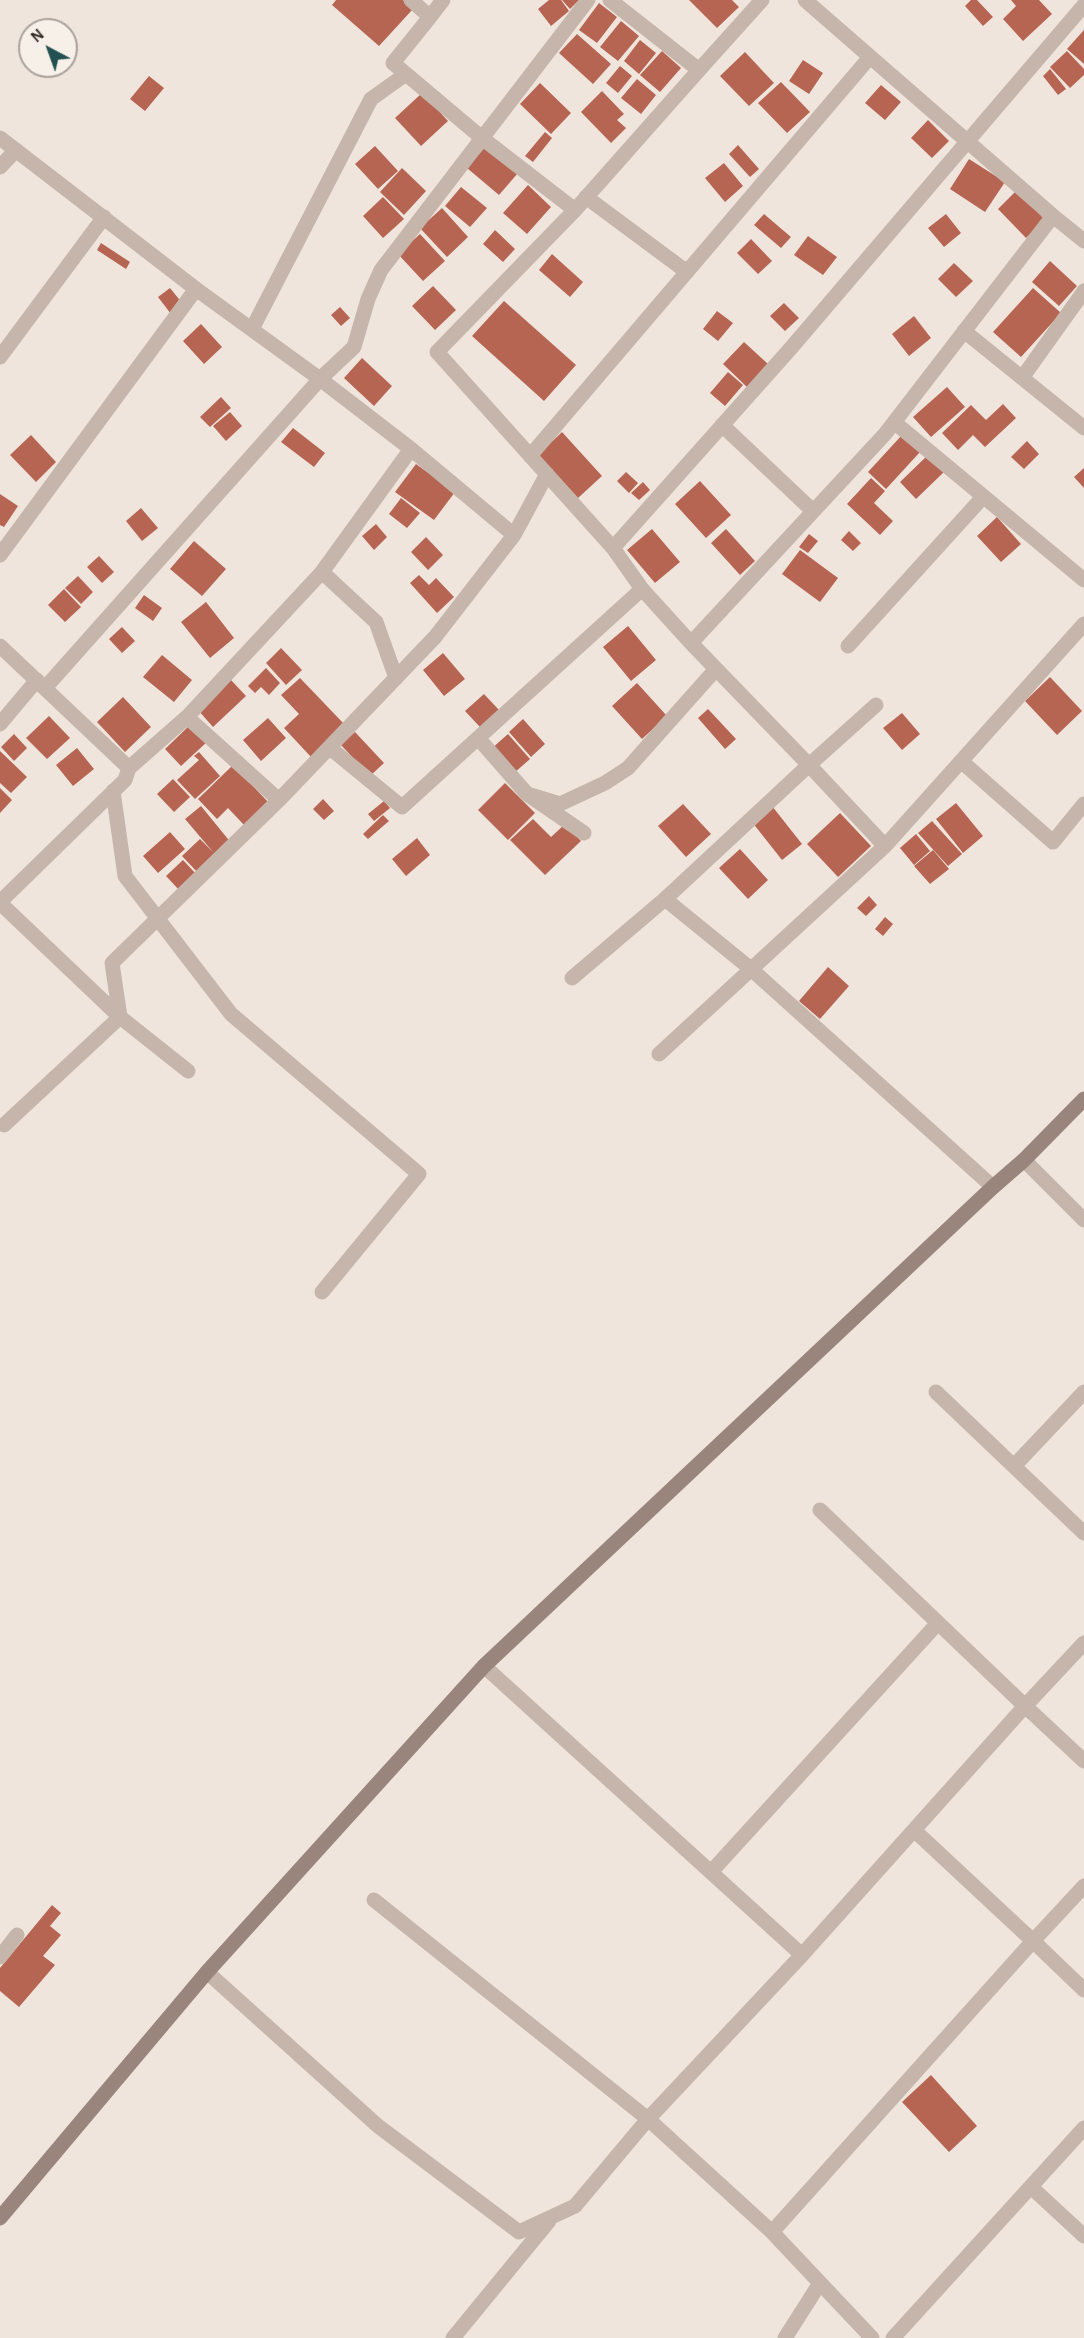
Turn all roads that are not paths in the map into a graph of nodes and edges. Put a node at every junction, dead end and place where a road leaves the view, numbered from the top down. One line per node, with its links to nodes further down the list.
1 (411, 0): 8 (street)
2 (443, 0): 8 (street)
3 (588, 0): 13 (street)
4 (610, 0): 10 (street)
5 (762, 0): 10 (street)
6 (805, 0): 9 (street)
7 (1084, 7): 14 (street)
8 (430, 17): 11 (street)
9 (870, 57): 14 (street); 22 (street)
10 (699, 70): 17 (street)
11 (406, 74): 13 (street); 25 (street)
12 (0, 138): 15 (street)
13 (482, 138): 18 (street); 29 (street)
14 (966, 140): 19 (street); 31 (street)
15 (16, 150): 16 (street); 20 (street)
16 (0, 167)
17 (586, 197): 18 (street); 22 (street)
18 (575, 210): 34 (street)
19 (1053, 216): 21 (street); 26 (street)
20 (104, 218): 23 (street); 27 (street)
21 (1084, 241)
22 (687, 272): 34 (street)
23 (196, 289): 25 (street); 40 (street)
24 (1084, 291): 28 (street)
25 (252, 329): 29 (street)
26 (964, 332): 28 (street); 30 (street)
27 (0, 357)
28 (1022, 378): 32 (street)
29 (320, 379): 33 (street); 50 (street)
30 (894, 423): 36 (street); 37 (street)
31 (722, 425): 37 (street); 39 (street)
32 (1084, 428)
33 (411, 449): 38 (street); 41 (street)
34 (530, 456): 35 (street)
35 (547, 474): 38 (street); 39 (street)
36 (984, 496): 42 (street); 47 (street)
37 (813, 511): 45 (street)
38 (514, 536): 49 (street)
39 (613, 548): 43 (street)
40 (0, 555)
41 (322, 572): 49 (street); 52 (street)
42 (1084, 580)
43 (642, 589): 45 (street); 54 (street)
44 (1084, 624): 56 (street)
45 (691, 643): 48 (street)
46 (0, 646): 50 (street)
47 (848, 646)
48 (716, 669): 57 (street); 60 (street)
49 (396, 678): 55 (street)
50 (41, 684): 53 (street); 58 (street)
51 (876, 705): 57 (street)
52 (187, 717): 58 (street); 61 (street)
53 (0, 724)
54 (478, 738): 55 (street); 60 (street)
55 (330, 748): 61 (street)
56 (961, 761): 62 (street); 64 (street)
57 (809, 765): 64 (street); 65 (street)
58 (129, 768): 59 (street)
59 (113, 791): 66 (street); 67 (street)
60 (527, 794): 63 (street)
61 (279, 800): 67 (street)
62 (1084, 804)
63 (584, 833)
64 (885, 846): 68 (street)
65 (665, 899): 68 (street); 69 (street)
66 (0, 903): 70 (street)
67 (157, 918): 70 (street); 78 (street)
68 (751, 969): 71 (street); 76 (street)
69 (572, 978)
70 (120, 1017): 72 (street); 74 (street)
71 (659, 1054)
72 (188, 1071)
73 (1084, 1099): 75 (street)
74 (4, 1125)
75 (1024, 1160): 76 (street); 77 (street)
76 (993, 1186): 86 (street)
77 (1084, 1220)
78 (322, 1292)
79 (936, 1392): 81 (street)
80 (1084, 1392): 81 (street)
81 (1014, 1466): 83 (street)
82 (820, 1510): 84 (street)
83 (1084, 1533)
84 (938, 1624): 87 (street); 90 (street)
85 (1084, 1643): 87 (street)
86 (484, 1666): 90 (street); 97 (street)
87 (1025, 1706): 88 (street); 89 (street)
88 (1084, 1761)
89 (915, 1831): 94 (street); 95 (street)
90 (711, 1872): 95 (street)
91 (1084, 1886): 94 (street)
92 (374, 1900): 99 (street)
93 (17, 1935): 96 (street)
94 (1033, 1941): 98 (street); 104 (street)
95 (802, 1955): 99 (street)
96 (0, 1957)
97 (207, 1972): 102 (street); 103 (street)
98 (1084, 1990)
99 (648, 2119): 102 (street); 104 (street)
100 (1084, 2128): 101 (street)
101 (1031, 2187): 105 (street); 110 (street)
102 (552, 2216): 107 (street)
103 (0, 2218)
104 (772, 2232): 106 (street)
105 (1084, 2236)
106 (820, 2283): 108 (street); 109 (street)
107 (453, 2338)
108 (785, 2338)
109 (872, 2338)
110 (893, 2338)

